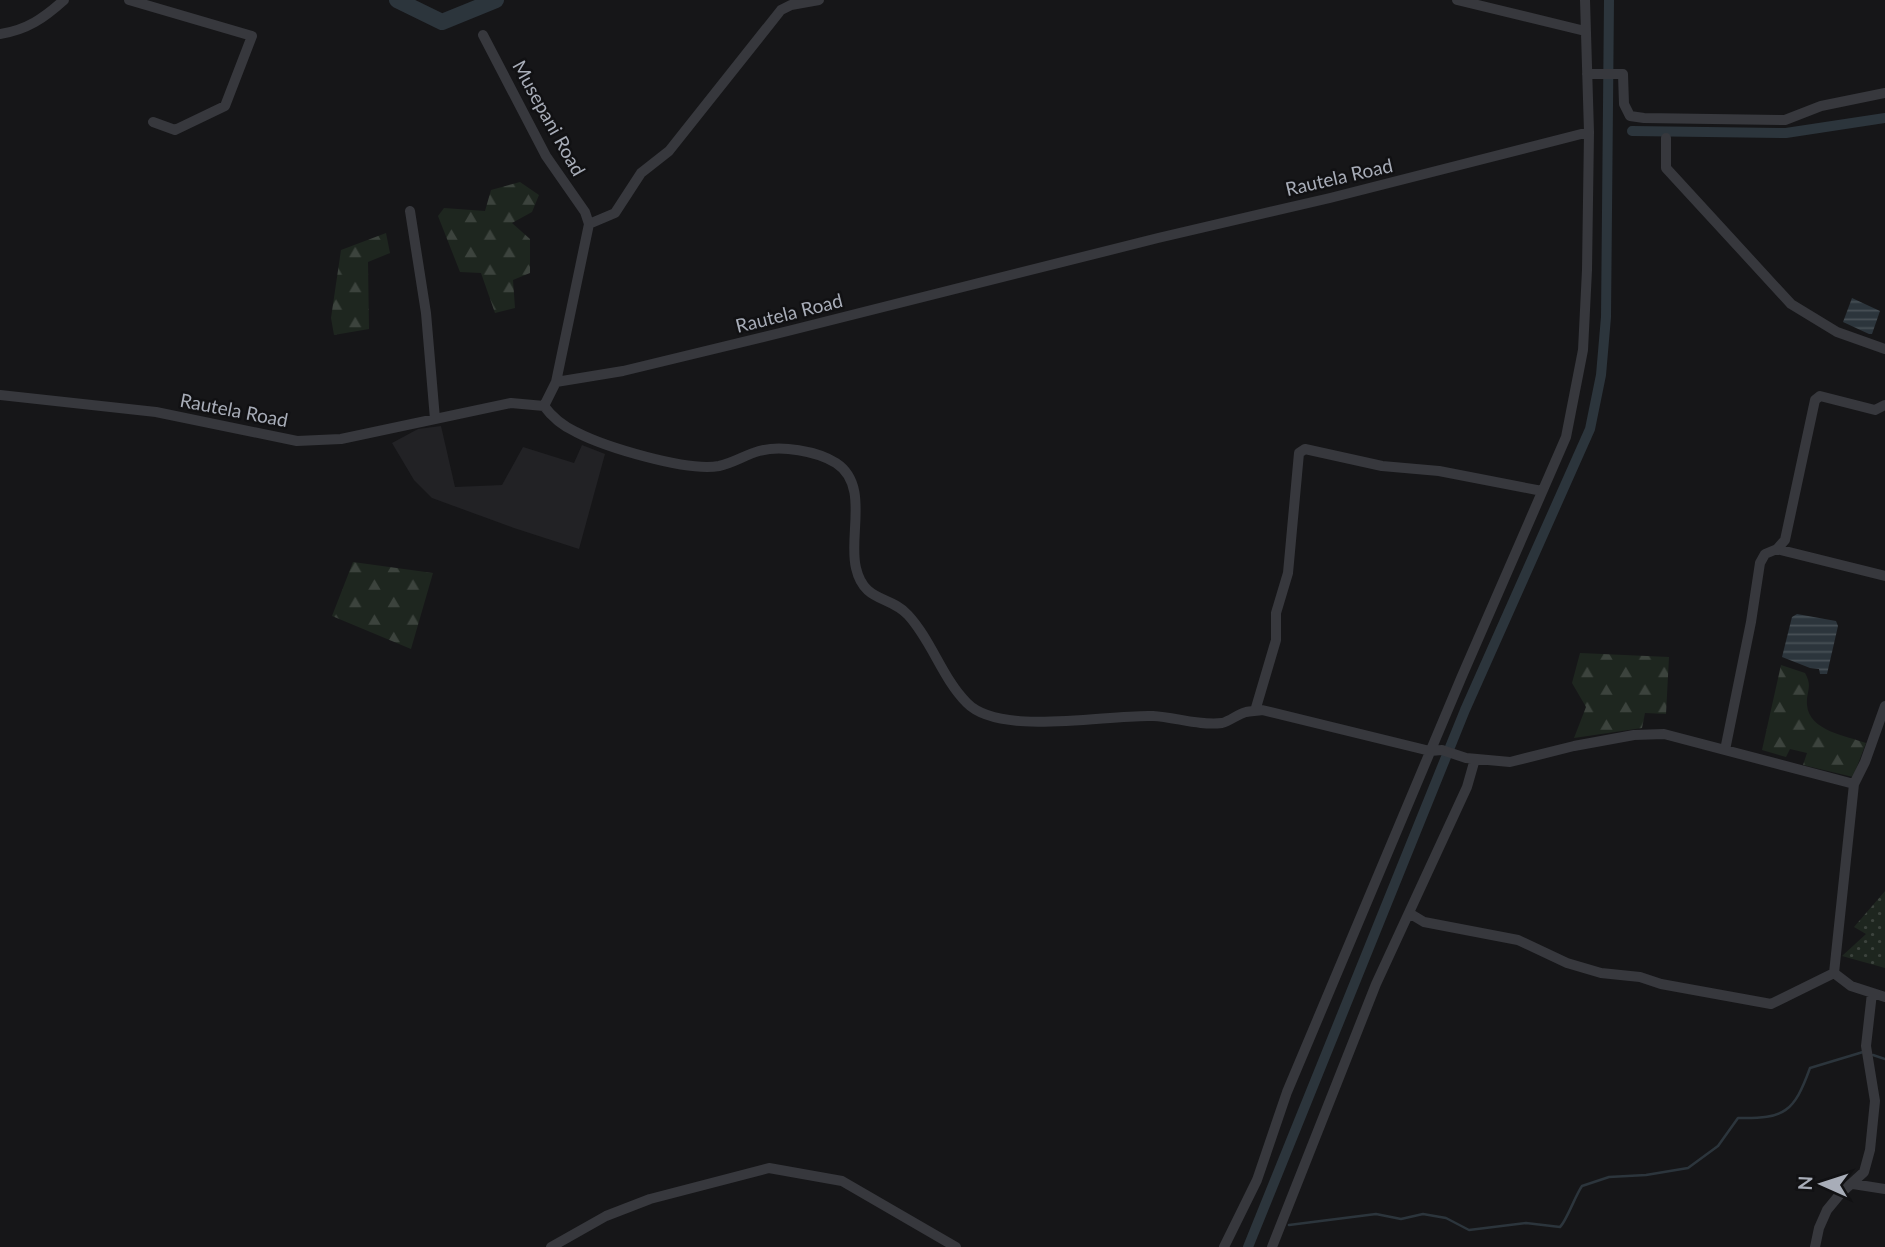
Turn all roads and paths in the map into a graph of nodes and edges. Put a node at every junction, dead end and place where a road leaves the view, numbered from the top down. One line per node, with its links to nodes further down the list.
1 (64, 0): 7 (street)
2 (129, 0): 11 (street)
3 (819, 0): 15 (street)
4 (1457, 0): 6 (street)
5 (1585, 0): 6 (street)
6 (1585, 31): 9 (street)
7 (0, 34)
8 (483, 35): 15 (street, Musepani Road)
9 (1590, 73): 10 (street); 12 (street)
10 (1885, 93)
11 (153, 122)
12 (1590, 132): 17 (street, Rautela Road); 22 (street)
13 (1666, 138): 16 (street)
14 (410, 211): 21 (street)
15 (589, 224): 17 (street)
16 (1885, 349)
17 (556, 382): 19 (street)
18 (0, 395): 21 (street, Rautela Road)
19 (544, 405): 21 (street, Rautela Road); 26 (street)
20 (1885, 405): 23 (street)
21 (435, 419)
22 (1542, 491): 26 (street); 28 (street)
23 (1777, 549): 24 (street); 27 (street)
24 (1885, 576)
25 (1885, 706): 30 (street)
26 (1255, 711): 28 (street)
27 (1725, 750): 29 (street); 30 (street)
28 (1430, 751): 29 (street); 39 (street)
29 (1470, 758): 31 (street)
30 (1854, 784): 32 (street)
31 (1409, 913): 32 (street); 40 (street)
32 (1834, 973): 33 (street)
33 (1872, 993): 34 (street); 35 (street)
34 (1885, 998)
35 (1853, 1184): 36 (street); 41 (street)
36 (1885, 1189)
37 (551, 1247): 38 (street)
38 (956, 1247)
39 (1224, 1247)
40 (1272, 1247)
41 (1815, 1247)

